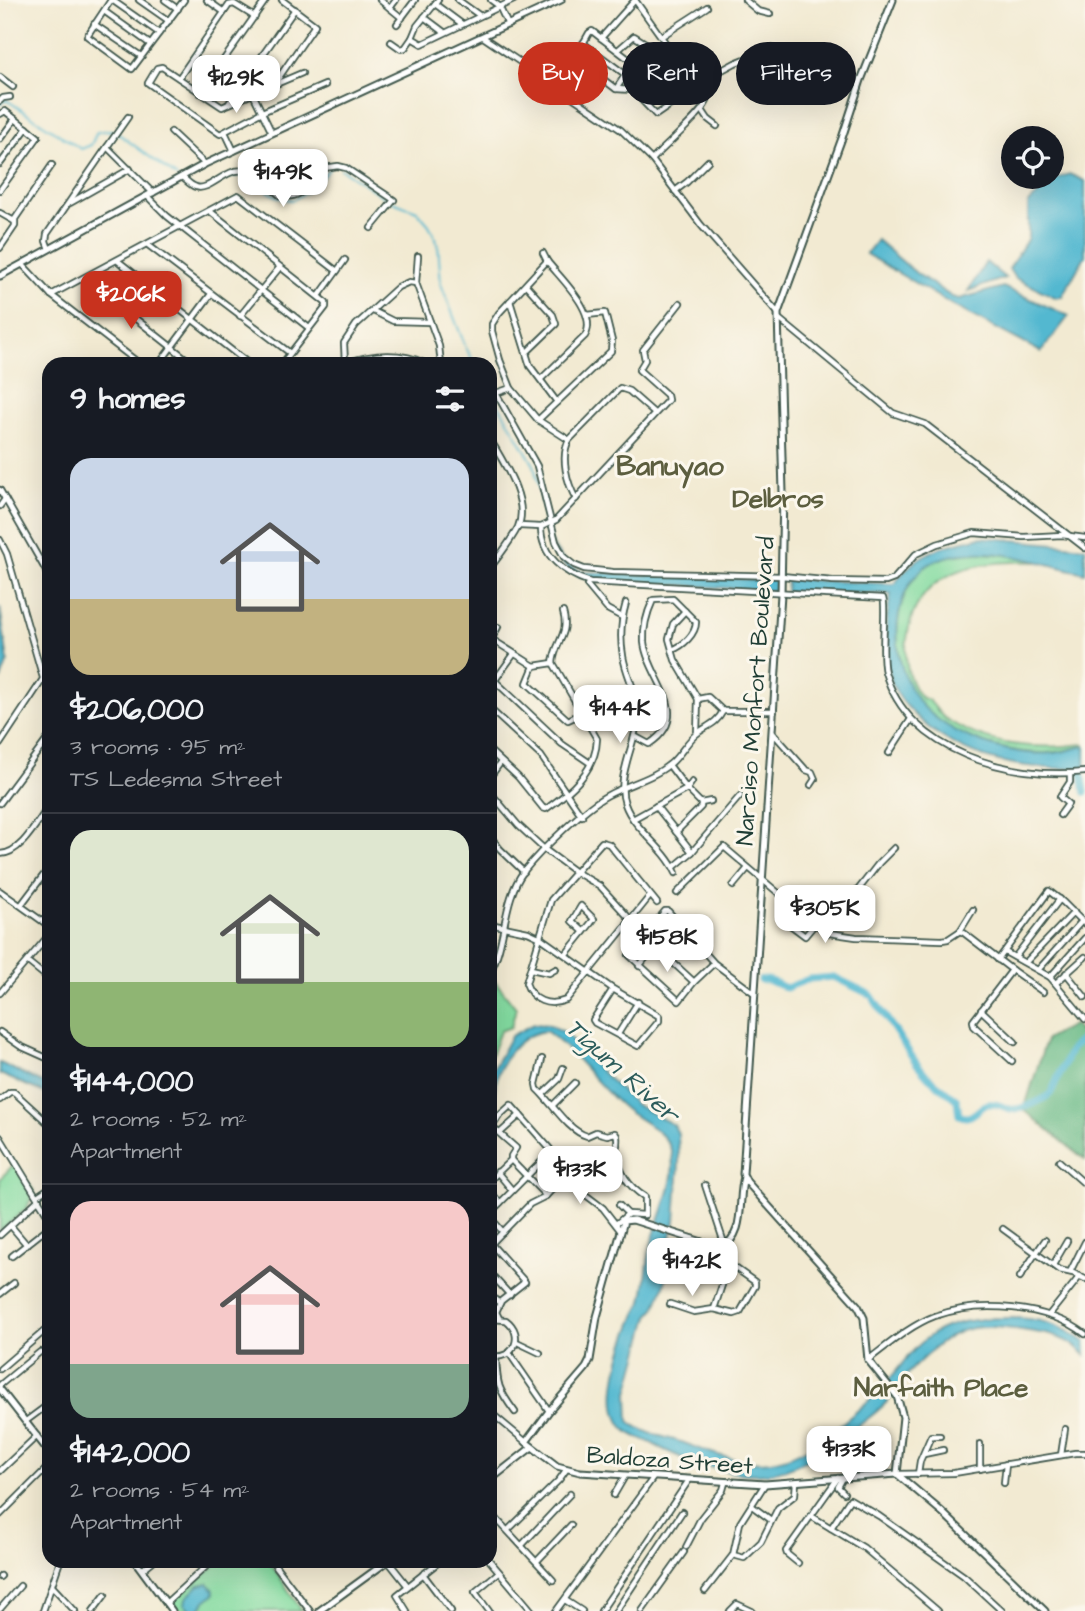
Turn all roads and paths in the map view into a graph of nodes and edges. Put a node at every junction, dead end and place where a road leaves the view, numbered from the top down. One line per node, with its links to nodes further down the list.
1 (112, 0): 24 (street); 36 (street)
2 (139, 0): 31 (street)
3 (165, 0): 22 (street)
4 (184, 0): 22 (street)
5 (207, 0): 25 (street)
6 (266, 0): 28 (street)
7 (282, 0): 23 (street)
8 (380, 0): 21 (street)
9 (396, 0): 21 (street)
10 (415, 0): 30 (street)
11 (458, 0): 27 (street)
12 (491, 0): 19 (street)
13 (514, 0): 19 (street)
14 (561, 0): 35 (main road)
15 (635, 0): 38 (street); 41 (street)
16 (745, 0): 26 (street)
17 (893, 0): 122 (main road, Narciso Monfort Boulevard)
18 (437, 2): 29 (street); 34 (street)
19 (499, 6): 27 (street); 35 (street)
20 (707, 7): 38 (street)
21 (390, 8): 30 (street)
22 (178, 9): 31 (street)
23 (295, 9): 56 (street); 66 (street)
24 (104, 11): 32 (street); 47 (street)
25 (224, 12): 28 (street); 54 (street)
26 (770, 14)
27 (479, 15): 34 (street)
28 (255, 17): 62 (street)
29 (424, 17): 37 (street); 40 (street)
30 (402, 18): 33 (street)
31 (169, 22): 36 (street)
32 (94, 24): 51 (street); 51 (street)
33 (397, 24)
34 (462, 24): 37 (street)
35 (508, 25): 39 (main road)
36 (159, 33): 47 (street)
37 (444, 33): 40 (street)
38 (662, 36): 46 (street)
39 (483, 37): 79 (main road); 83 (street)
40 (412, 38): 42 (street)
41 (601, 38): 43 (street); 49 (street)
42 (391, 42)
43 (584, 42)
44 (627, 42): 45 (street)
45 (643, 42)
46 (666, 42)
47 (150, 44): 51 (street)
48 (622, 46): 49 (street)
49 (618, 50): 50 (street)
50 (622, 53)
51 (141, 56)
52 (302, 73): 56 (street)
53 (0, 77): 59 (street)
54 (178, 78): 62 (street); 78 (street)
55 (622, 81): 60 (street)
56 (274, 83): 63 (street)
57 (608, 83): 60 (street)
58 (325, 85): 71 (street)
59 (13, 87)
60 (617, 89): 61 (street)
61 (622, 89)
62 (200, 93): 66 (street)
63 (253, 94): 66 (street); 71 (street)
64 (10, 97): 65 (street)
65 (0, 102)
66 (228, 105)
67 (647, 105): 68 (street)
68 (671, 105)
69 (704, 105): 70 (street)
70 (702, 110): 75 (street); 83 (street)
71 (262, 112): 78 (street); 79 (street)
72 (0, 114): 74 (street)
73 (128, 117): 81 (street)
74 (15, 119): 76 (street); 80 (street)
75 (717, 126)
76 (27, 128): 85 (street); 90 (street)
77 (171, 132): 86 (street)
78 (225, 132): 82 (street)
79 (272, 133): 82 (main road)
80 (0, 139)
81 (107, 147): 88 (street); 93 (street)
82 (234, 151): 86 (main road)
83 (652, 160): 91 (street)
84 (708, 161): 91 (street)
85 (0, 164)
86 (205, 164): 89 (main road)
87 (52, 165): 96 (street)
88 (131, 169): 92 (street); 93 (street)
89 (179, 179): 92 (main road); 98 (street)
90 (0, 190)
91 (675, 191): 122 (street)
92 (151, 196): 97 (street); 101 (main road)
93 (69, 204): 101 (street)
94 (210, 211): 97 (street); 108 (street); 109 (street)
95 (0, 213): 96 (street)
96 (15, 221): 100 (street)
97 (181, 227): 99 (street); 114 (street)
98 (371, 228)
99 (148, 245): 104 (street); 115 (street)
100 (0, 248)
101 (49, 250): 107 (main road)
102 (543, 253): 106 (street)
103 (418, 256): 112 (street)
104 (117, 260): 111 (street); 124 (street)
105 (345, 260): 109 (street)
106 (547, 261): 113 (street); 121 (street)
107 (23, 265): 110 (main road); 116 (street)
108 (280, 267): 114 (street); 117 (street)
109 (337, 271): 117 (street)
110 (0, 276)
111 (84, 278): 116 (street); 127 (street)
112 (416, 283): 120 (street); 125 (street)
113 (526, 285): 118 (street); 128 (street)
114 (260, 292): 123 (street); 126 (street)
115 (211, 294): 123 (street); 124 (street)
116 (51, 295): 131 (street)
117 (319, 296): 126 (street)
118 (510, 301): 128 (street); 141 (street)
119 (680, 303): 145 (street)
120 (373, 311): 125 (street); 136 (street)
121 (587, 315): 140 (street); 144 (street)
122 (778, 315): 155 (street); 161 (main road, Narciso Monfort Boulevard)
123 (240, 316): 129 (street)
124 (192, 319): 127 (street); 134 (street)
125 (430, 323): 139 (street)
126 (309, 328): 129 (street)
127 (171, 347): 132 (street); 133 (street)
128 (527, 352): 140 (street)
129 (290, 353): 135 (street)
130 (372, 356): 137 (street); 138 (street)
131 (131, 357)
132 (164, 357)
133 (184, 357)
134 (240, 357)
135 (287, 357)
136 (344, 357)
137 (368, 357)
138 (404, 357)
139 (440, 357)
140 (541, 379): 144 (street)
141 (511, 388): 142 (street); 146 (street)
142 (497, 393)
143 (497, 399): 154 (street)
144 (557, 402): 146 (street)
145 (654, 413): 147 (street); 151 (street)
146 (538, 420): 147 (street)
147 (569, 440): 151 (street)
148 (497, 452): 153 (street)
149 (0, 490): 150 (street)
150 (5, 499): 152 (street); 160 (street)
151 (576, 499): 154 (street)
152 (0, 506)
153 (519, 526): 154 (street); 159 (street)
154 (547, 526): 161 (street); 163 (street)
155 (1069, 535): 156 (street); 158 (street); 161 (street)
156 (1085, 538)
157 (0, 540): 173 (street)
158 (1085, 548)
159 (497, 558)
160 (42, 564)
161 (782, 576): 163 (main road, Narciso Monfort Boulevard)
162 (587, 585): 167 (street)
163 (782, 594): 179 (main road, Narciso Monfort Boulevard); 182 (street)
164 (626, 603): 167 (street)
165 (685, 611): 169 (street); 169 (street); 185 (street)
166 (563, 612): 171 (street)
167 (622, 617): 185 (street)
168 (497, 643): 170 (street)
169 (672, 650): 177 (street)
170 (514, 654): 172 (street); 174 (street)
171 (553, 663): 172 (street); 180 (street)
172 (534, 666): 180 (street)
173 (42, 675)
174 (497, 678)
175 (42, 680): 186 (street)
176 (497, 683): 191 (street)
177 (698, 699): 178 (street); 183 (street)
178 (723, 711): 179 (street); 183 (street)
179 (774, 711): 184 (main road, Narciso Monfort Boulevard)
180 (582, 715): 191 (street)
181 (497, 716): 200 (street)
182 (911, 719): 188 (street); 195 (street)
183 (697, 733): 192 (street)
184 (773, 733): 197 (street); 221 (main road, Narciso Monfort Boulevard)
185 (636, 737): 198 (street)
186 (0, 744)
187 (42, 746): 204 (street)
188 (889, 752)
189 (497, 758): 190 (street)
190 (501, 762): 193 (street); 200 (street)
191 (590, 763): 200 (street)
192 (669, 765): 198 (street); 199 (street)
193 (497, 767)
194 (1085, 772): 195 (street)
195 (1072, 774): 208 (street)
196 (692, 782): 199 (street)
197 (811, 785)
198 (622, 789): 209 (street); 210 (street)
199 (687, 789): 205 (street); 206 (street)
200 (567, 793): 209 (street)
201 (740, 796): 215 (street)
202 (497, 800): 214 (street)
203 (711, 801): 205 (street)
204 (0, 803)
205 (701, 803): 211 (street)
206 (656, 805): 210 (street); 211 (street)
207 (42, 815): 216 (street)
208 (1060, 815)
209 (582, 816): 214 (street)
210 (633, 819): 215 (street)
211 (676, 832): 215 (street)
212 (497, 845): 219 (street)
213 (894, 848): 239 (street)
214 (544, 849): 218 (street); 219 (street)
215 (692, 852)
216 (0, 854)
217 (748, 868): 221 (street); 222 (street); 224 (street)
218 (574, 871): 225 (street); 231 (street); 242 (street)
219 (524, 872): 238 (street)
220 (42, 877): 228 (street)
221 (761, 878): 236 (street); 269 (main road, Narciso Monfort Boulevard)
222 (733, 886)
223 (0, 891): 228 (street)
224 (677, 893)
225 (650, 896): 227 (street); 231 (street)
226 (1060, 899): 230 (street); 246 (street); 249 (street)
227 (657, 903)
228 (21, 905): 232 (street)
229 (973, 910): 240 (street)
230 (1074, 912): 234 (street); 253 (street)
231 (630, 920): 260 (street)
232 (42, 921)
233 (676, 922): 245 (street); 254 (street); 255 (street)
234 (1084, 923): 259 (street)
235 (789, 924): 236 (street)
236 (815, 924): 239 (street)
237 (497, 925): 238 (street)
238 (505, 927): 242 (street); 248 (street)
239 (826, 931): 240 (street)
240 (960, 931): 251 (street)
241 (584, 932): 241 (street); 247 (street)
242 (541, 938): 247 (street); 256 (street)
243 (1085, 938): 263 (street)
244 (42, 943): 252 (street)
245 (656, 947): 255 (street); 264 (street)
246 (1005, 952): 249 (street); 251 (street)
247 (566, 954): 260 (street)
248 (497, 956)
249 (1015, 957): 253 (street)
250 (1085, 957): 261 (street)
251 (997, 960): 258 (street)
252 (27, 962): 262 (street); 268 (street)
253 (1026, 962): 259 (street)
254 (714, 963): 264 (street); 269 (street)
255 (639, 966): 264 (street)
256 (531, 969): 257 (street); 260 (street)
257 (556, 969)
258 (1012, 970): 267 (street); 272 (street)
259 (1038, 970): 263 (street)
260 (588, 972): 266 (street)
261 (1066, 973): 265 (street); 270 (street)
262 (42, 974)
263 (1050, 977): 265 (street)
264 (694, 982)
265 (1056, 982): 273 (street)
266 (613, 989): 271 (street); 275 (street)
267 (1043, 992)
268 (0, 993)
269 (754, 993): 298 (main road, Narciso Monfort Boulevard)
270 (1085, 997)
271 (638, 1002): 275 (street); 275 (street)
272 (981, 1010): 276 (street); 279 (street)
273 (1085, 1019)
274 (0, 1032): 277 (street)
275 (618, 1034)
276 (1016, 1042)
277 (42, 1056)
278 (542, 1059): 282 (street)
279 (1012, 1061)
280 (564, 1068): 282 (street)
281 (575, 1083): 286 (street)
282 (543, 1094): 286 (street)
283 (508, 1098): 285 (street)
284 (0, 1100): 288 (street)
285 (511, 1105): 287 (street); 289 (street)
286 (553, 1105): 311 (street)
287 (520, 1114): 291 (street); 295 (street)
288 (42, 1118)
289 (497, 1120)
290 (497, 1130): 291 (street)
291 (500, 1133): 293 (street)
292 (0, 1137): 305 (street)
293 (511, 1160): 296 (street); 297 (street)
294 (1059, 1161): 300 (street)
295 (539, 1165): 297 (street); 299 (street)
296 (497, 1172): 302 (street)
297 (527, 1176): 302 (street); 304 (street)
298 (744, 1177): 325 (main road, Narciso Monfort Boulevard); 353 (main road)
299 (557, 1184): 304 (street); 313 (street)
300 (1085, 1184)
301 (705, 1185): 325 (street)
302 (512, 1191): 307 (street)
303 (42, 1194): 305 (street)
304 (546, 1196): 317 (street)
305 (38, 1197): 308 (street); 314 (street)
306 (497, 1199): 307 (street)
307 (500, 1203): 310 (street)
308 (42, 1204)
309 (619, 1205): 311 (street)
310 (497, 1207)
311 (628, 1214): 313 (street)
312 (497, 1224): 317 (street)
313 (616, 1224): 316 (street)
314 (11, 1226): 319 (street); 324 (street)
315 (1003, 1229): 327 (street)
316 (620, 1230): 325 (main road); 358 (main road)
317 (503, 1232): 320 (street)
318 (42, 1233): 324 (street)
319 (0, 1235)
320 (497, 1239)
321 (1045, 1240): 327 (street)
322 (1067, 1241): 330 (street)
323 (1085, 1242): 331 (street)
324 (27, 1245): 328 (street)
325 (723, 1247): 329 (street)
326 (497, 1251): 337 (street)
327 (1036, 1253): 330 (street); 332 (street)
328 (12, 1256)
329 (729, 1264): 341 (street); 341 (street)
330 (1053, 1265): 331 (street)
331 (1070, 1272): 333 (street)
332 (1020, 1277)
333 (1083, 1278): 344 (street)
334 (497, 1281): 337 (street)
335 (14, 1283): 336 (street)
336 (1, 1290)
337 (510, 1295): 339 (street)
338 (497, 1301): 339 (street)
339 (500, 1303): 342 (street)
340 (670, 1304): 341 (street)
341 (714, 1309)
342 (497, 1310)
343 (497, 1314): 345 (street)
344 (1049, 1315): 347 (street); 353 (street)
345 (499, 1318): 348 (street)
346 (42, 1333): 354 (street)
347 (1085, 1334)
348 (517, 1342): 350 (street); 351 (street)
349 (40, 1352): 356 (street)
350 (509, 1353): 352 (street); 358 (street)
351 (540, 1353)
352 (497, 1356)
353 (869, 1362): 379 (main road)
354 (0, 1369)
355 (497, 1380): 359 (street)
356 (0, 1387): 361 (main road)
357 (42, 1409): 361 (street)
358 (549, 1411): 365 (main road)
359 (515, 1412)
360 (497, 1418): 365 (street)
361 (26, 1421): 363 (main road)
362 (1065, 1429): 372 (street)
363 (37, 1436): 366 (main road); 376 (street)
364 (940, 1436): 371 (street)
365 (526, 1442): 368 (main road, Baldoza Street)
366 (42, 1443)
367 (980, 1444): 374 (street)
368 (532, 1447): 375 (main road, Baldoza Street); 378 (main road)
369 (943, 1450): 371 (street)
370 (1085, 1453): 372 (street)
371 (923, 1454): 380 (street)
372 (1061, 1455): 373 (street)
373 (1006, 1464): 374 (street); 388 (street)
374 (980, 1469): 380 (street)
375 (566, 1470): 381 (main road, Baldoza Street); 401 (street)
376 (0, 1471)
377 (42, 1473): 395 (street)
378 (497, 1474)
379 (897, 1474): 380 (street); 383 (main road, Baldoza Street); 387 (main road)
380 (915, 1474): 387 (main road)
381 (625, 1476): 382 (main road, Baldoza Street); 392 (street)
382 (653, 1478): 384 (main road, Baldoza Street); 423 (street)
383 (841, 1478): 385 (main road, Baldoza Street); 390 (street); 396 (street)
384 (689, 1480): 386 (main road, Baldoza Street); 438 (street)
385 (796, 1482): 389 (main road, Baldoza Street); 398 (street)
386 (725, 1483): 389 (main road, Baldoza Street); 440 (street)
387 (907, 1483): 445 (main road)
388 (1004, 1483)
389 (765, 1484): 393 (street)
390 (844, 1493)
391 (570, 1494): 402 (street)
392 (614, 1495)
393 (752, 1506): 398 (street); 403 (street)
394 (682, 1512): 439 (street)
395 (0, 1515)
396 (811, 1516): 400 (street); 405 (street)
397 (497, 1519): 401 (street)
398 (771, 1521): 403 (street)
399 (571, 1525): 404 (street)
400 (831, 1528): 443 (street); 444 (street)
401 (508, 1530): 402 (street)
402 (522, 1545): 404 (street)
403 (733, 1555): 421 (street)
404 (537, 1561): 417 (street)
405 (798, 1563)
406 (58, 1568): 419 (street)
407 (144, 1568): 414 (street)
408 (204, 1568): 424 (street)
409 (277, 1568): 430 (street)
410 (378, 1568): 431 (main road)
411 (393, 1568): 420 (street)
412 (431, 1568): 416 (street)
413 (496, 1568): 415 (street)
414 (142, 1570): 424 (main road)
415 (499, 1572): 434 (street); 435 (street)
416 (423, 1574): 420 (street); 433 (street)
417 (552, 1580)
418 (20, 1586): 425 (street)
419 (52, 1586): 426 (street); 427 (street)
420 (407, 1586): 432 (street)
421 (705, 1591)
422 (105, 1595): 428 (street)
423 (565, 1600): 436 (street); 437 (street)
424 (166, 1603): 429 (main road)
425 (0, 1609)
426 (43, 1611)
427 (75, 1611)
428 (93, 1611)
429 (172, 1611)
430 (310, 1611)
431 (319, 1611)
432 (407, 1611)
433 (451, 1611)
434 (489, 1611)
435 (532, 1611)
436 (556, 1611)
437 (582, 1611)
438 (601, 1611)
439 (616, 1611)
440 (642, 1611)
441 (730, 1611): 442 (street)
442 (752, 1611)
443 (938, 1611)
444 (1002, 1611)
445 (1045, 1611)

